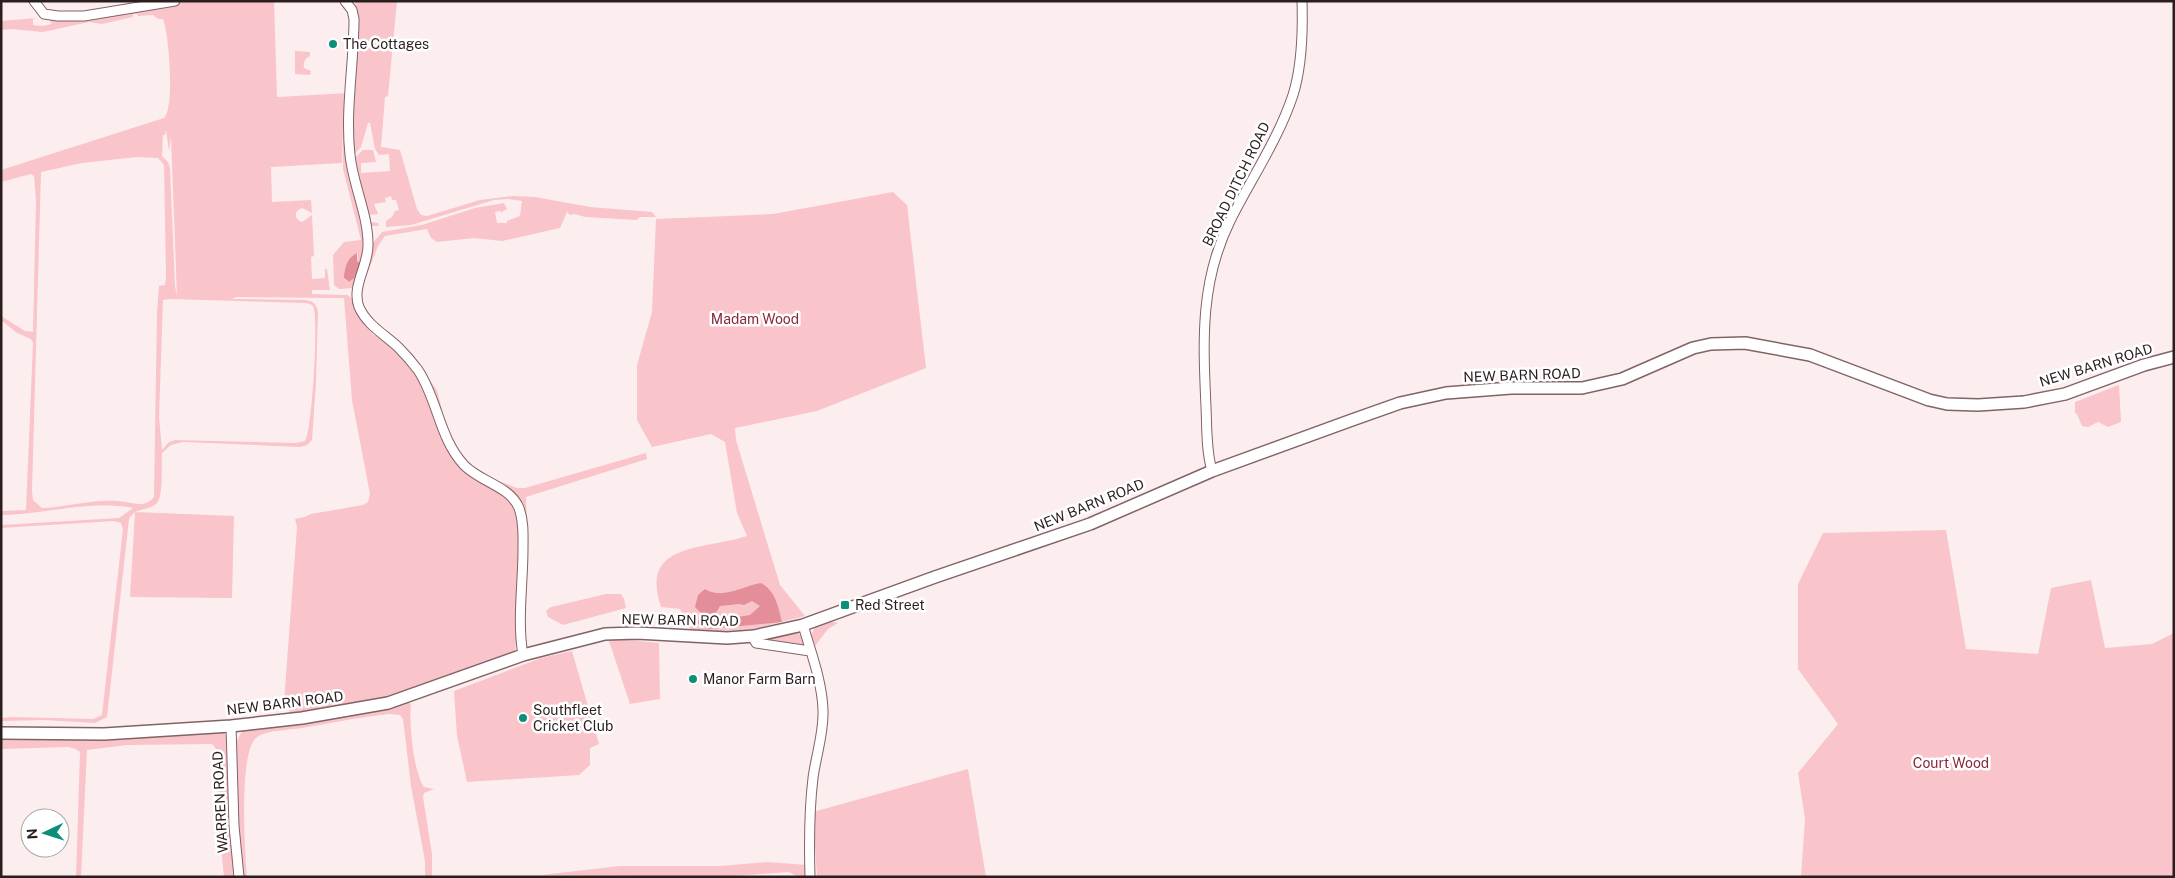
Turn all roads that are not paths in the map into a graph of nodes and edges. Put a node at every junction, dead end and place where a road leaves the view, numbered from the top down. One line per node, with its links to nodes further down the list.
1 (34, 1): 2 (street)
2 (175, 1)
3 (345, 1): 10 (street)
4 (1302, 1): 6 (street, BROAD DITCH ROAD)
5 (2174, 357): 6 (street, NEW BARN ROAD)
6 (1212, 471): 7 (street, NEW BARN ROAD)
7 (803, 625): 8 (street, NEW BARN ROAD); 9 (street)
8 (752, 636): 9 (street); 10 (street, NEW BARN ROAD)
9 (810, 651): 14 (street)
10 (523, 655): 11 (street, NEW BARN ROAD)
11 (231, 726): 12 (street, NEW BARN ROAD); 13 (street, WARREN ROAD)
12 (1, 733)
13 (239, 877)
14 (810, 877)

